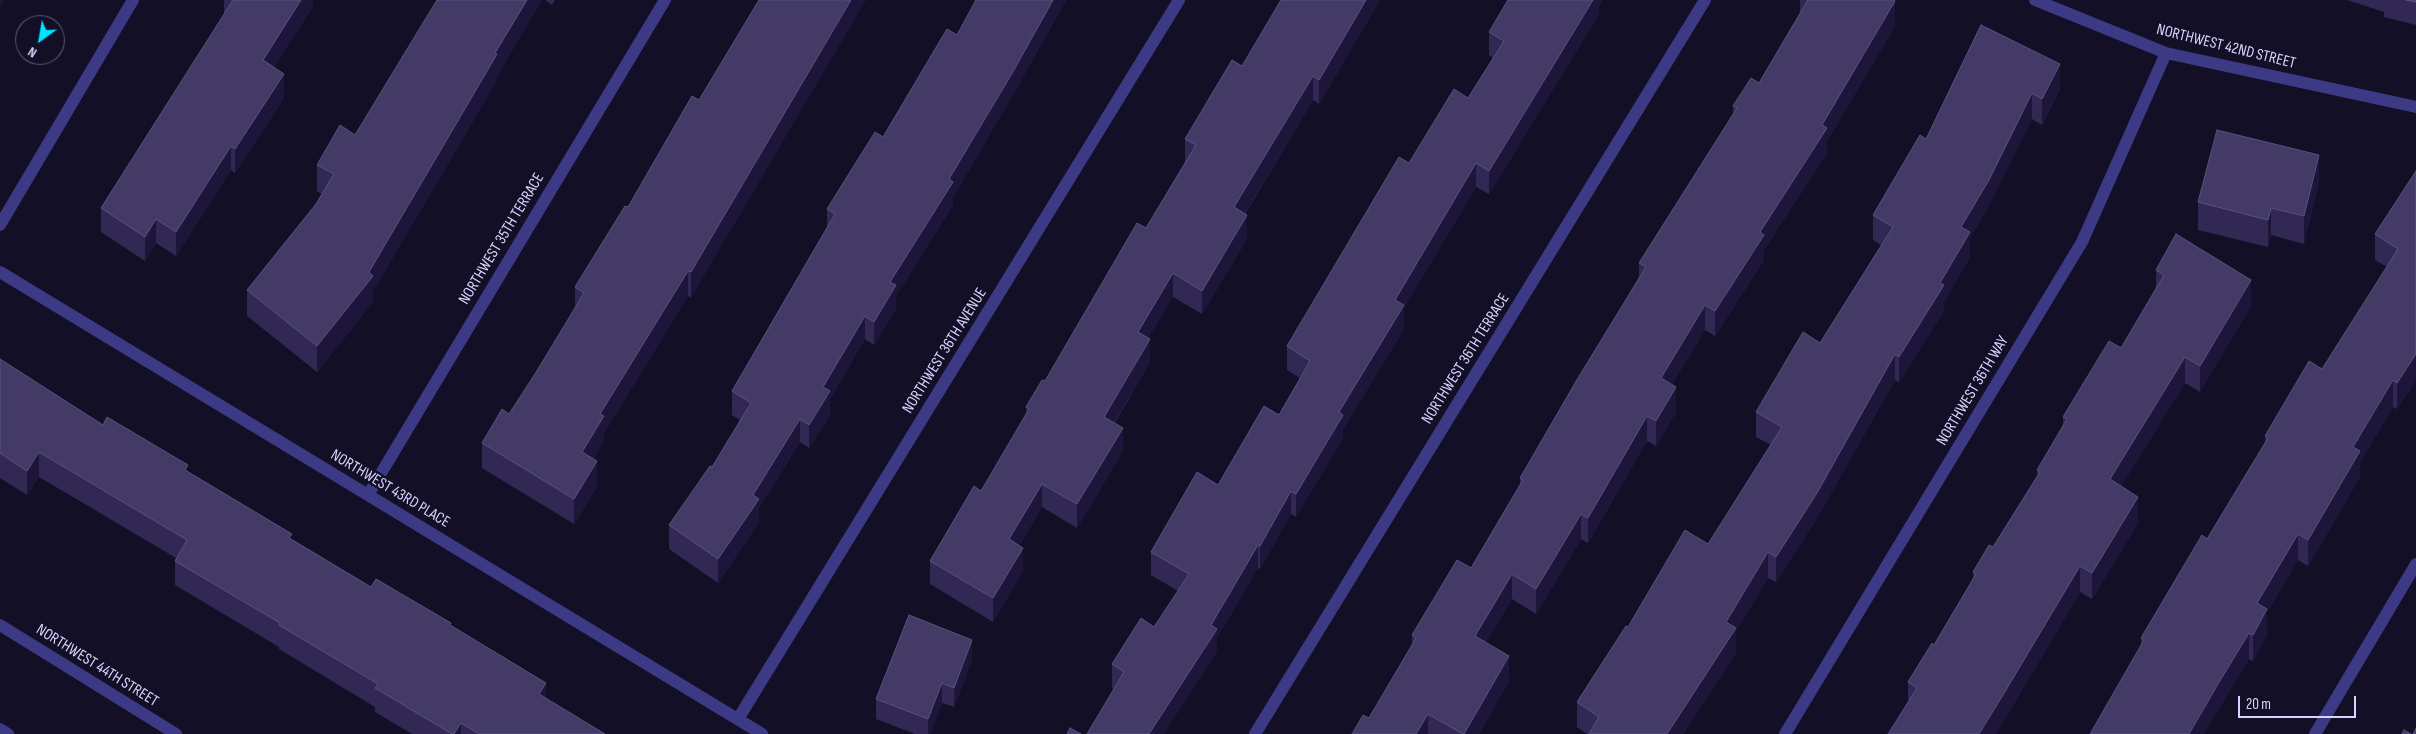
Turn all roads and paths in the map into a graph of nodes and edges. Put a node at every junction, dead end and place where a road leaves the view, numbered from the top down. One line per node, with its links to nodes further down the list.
1 (133, 0): 8 (street)
2 (665, 0): 10 (street, NORTHWEST 35TH TERRACE)
3 (1179, 0): 13 (street, NORTHWEST 36TH AVENUE)
4 (1705, 0): 18 (street, NORTHWEST 36TH TERRACE)
5 (2035, 0): 6 (street, NORTHWEST 42ND STREET)
6 (2166, 53): 7 (street, NORTHWEST 42ND STREET); 19 (street, NORTHWEST 36TH WAY)
7 (2416, 107)
8 (0, 225)
9 (0, 272): 10 (street, NORTHWEST 43RD PLACE)
10 (368, 495): 13 (street, NORTHWEST 43RD PLACE)
11 (2416, 564): 20 (street)
12 (0, 625): 16 (street, NORTHWEST 44TH STREET)
13 (738, 720): 17 (street, NORTHWEST 43RD PLACE)
14 (0, 729): 15 (street)
15 (8, 734)
16 (176, 734)
17 (762, 734)
18 (1255, 734)
19 (1785, 734)
20 (2315, 734)

